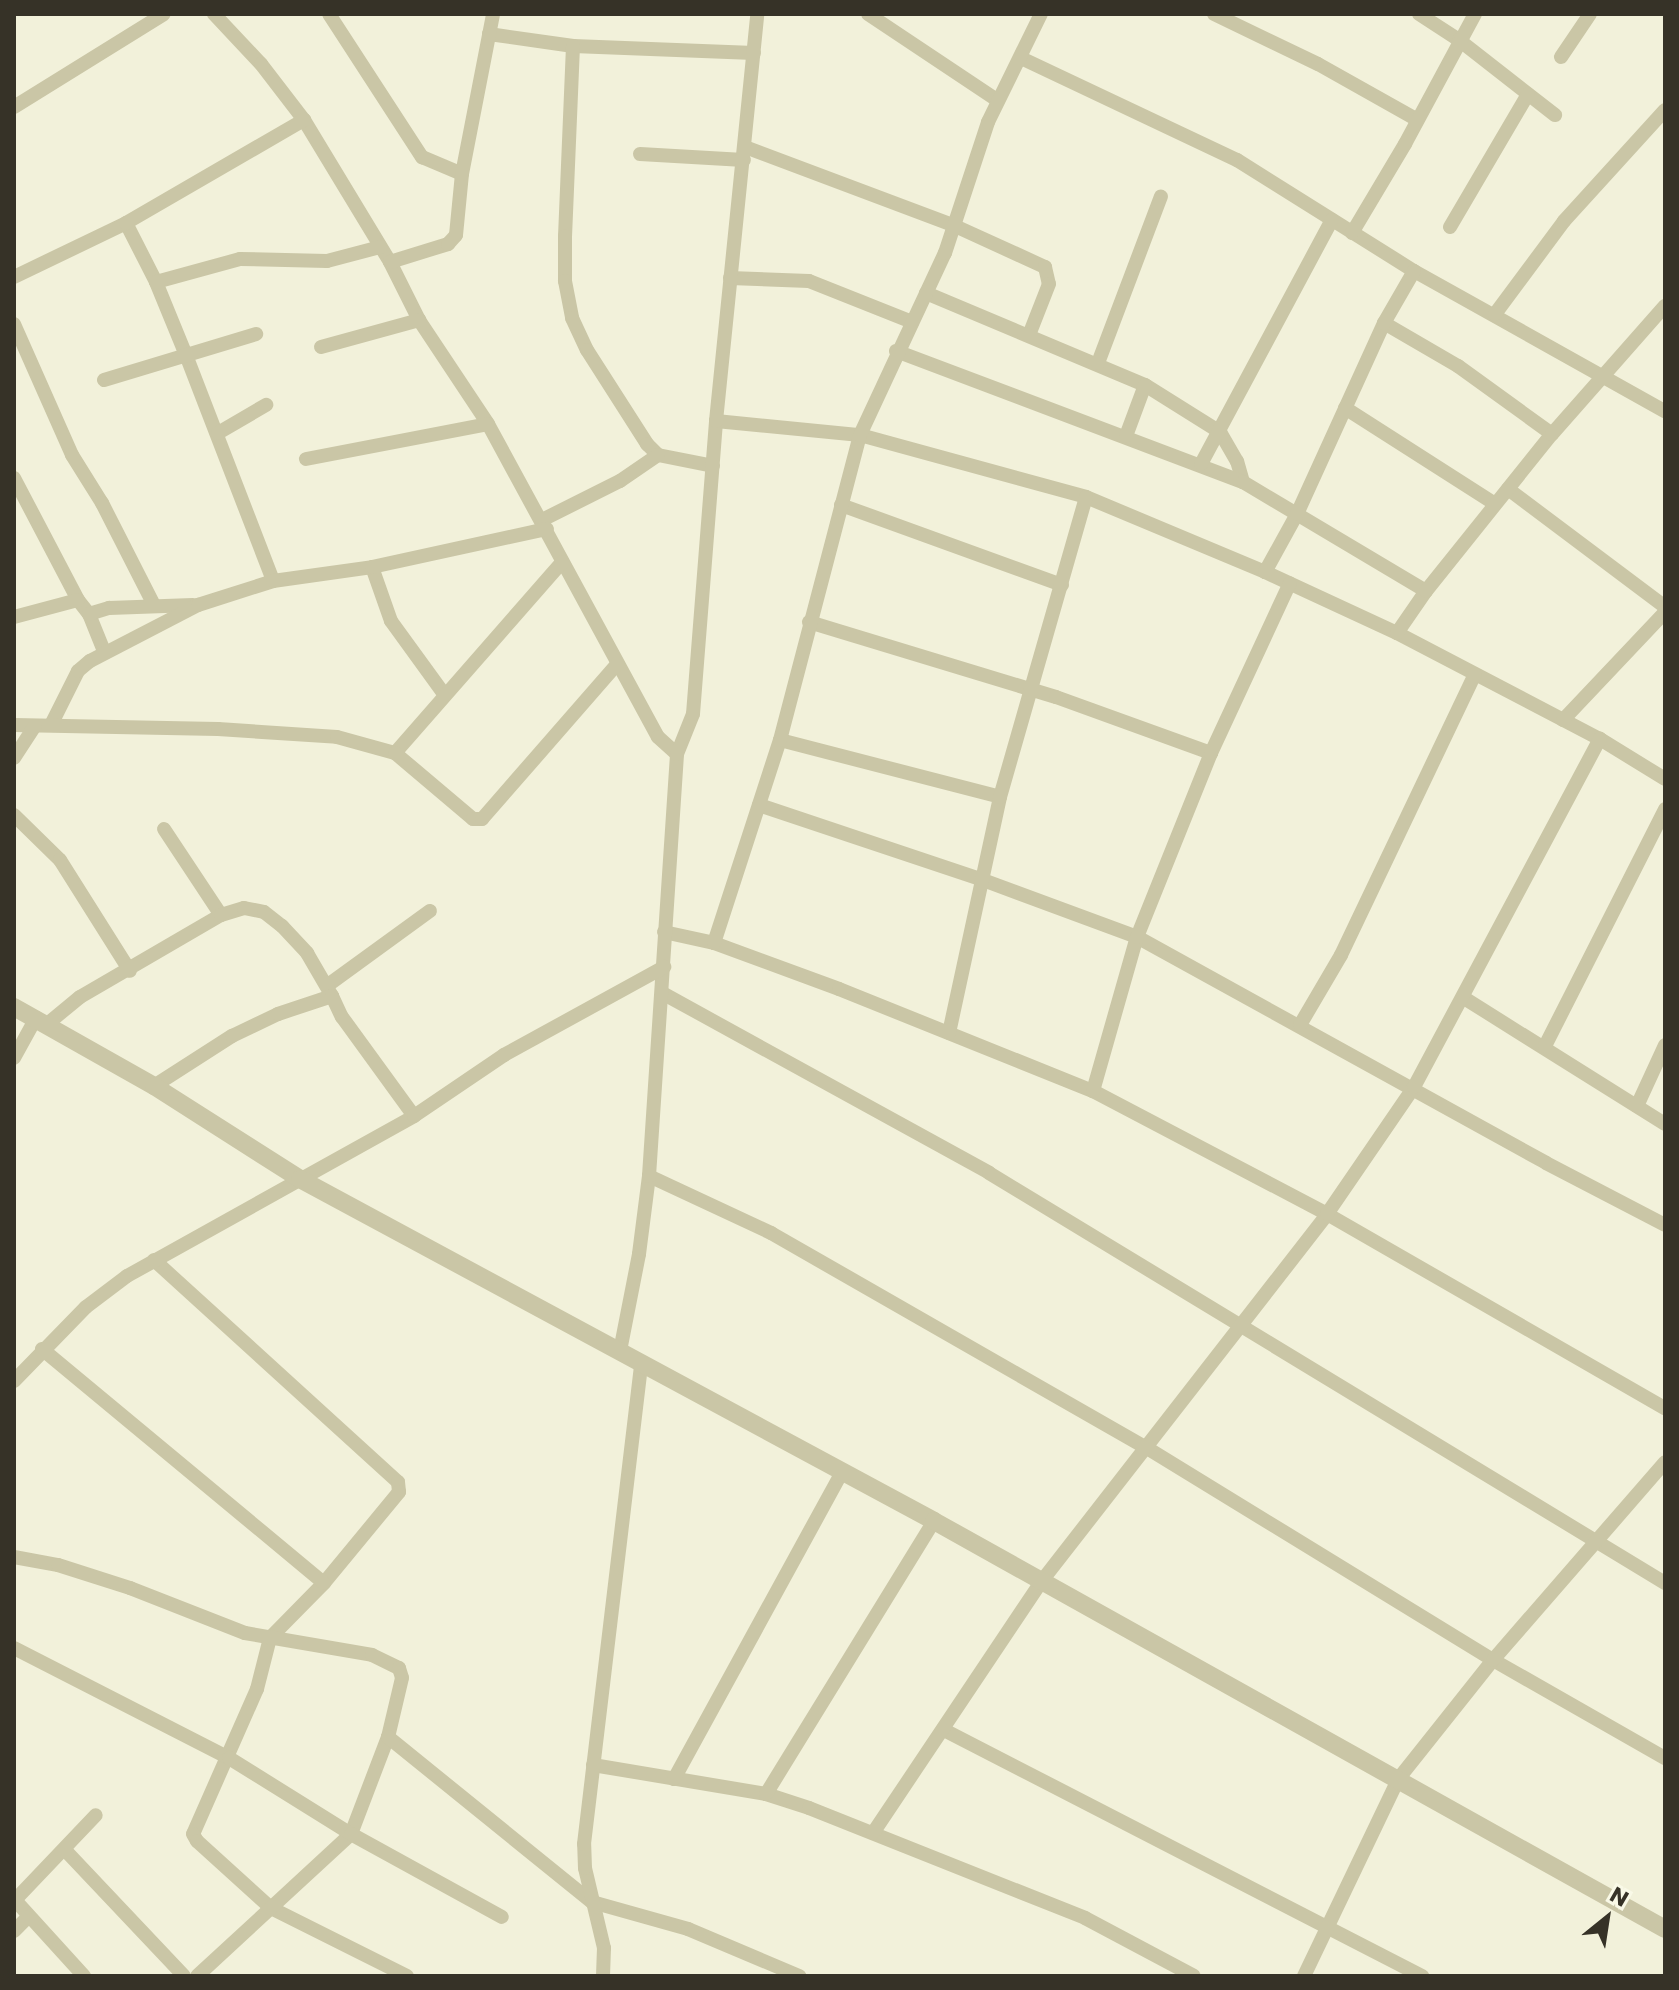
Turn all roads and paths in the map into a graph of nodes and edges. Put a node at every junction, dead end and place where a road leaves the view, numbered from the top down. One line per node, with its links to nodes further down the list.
1 (164, 14): 20 (street)
2 (214, 14): 24 (street)
3 (329, 14): 27 (street)
4 (493, 14): 12 (street)
5 (757, 14): 15 (street)
6 (868, 14): 19 (street)
7 (1041, 14): 17 (street)
8 (1214, 14): 23 (street)
9 (1419, 14): 13 (street)
10 (1475, 14): 13 (street)
11 (1590, 14): 16 (street)
12 (489, 34): 14 (street); 27 (street)
13 (1459, 40): 18 (street); 23 (street)
14 (573, 46): 15 (street); 66 (street)
15 (754, 53): 25 (street)
16 (1561, 57)
17 (1021, 58): 19 (street); 29 (street)
18 (1528, 94): 22 (street); 32 (street)
19 (997, 100): 31 (street)
20 (14, 107)
21 (1665, 110): 42 (street)
22 (1555, 115)
23 (1416, 119): 33 (street)
24 (304, 120): 30 (street); 34 (street)
25 (745, 153): 26 (street); 31 (street); 38 (street)
26 (640, 154)
27 (462, 174): 35 (street)
28 (1161, 196): 52 (street)
29 (1332, 220): 33 (street); 61 (street)
30 (126, 223): 37 (street); 39 (street)
31 (955, 226): 40 (street); 48 (street)
32 (1450, 227)
33 (1352, 233): 36 (street)
34 (380, 247): 35 (street); 39 (street)
35 (390, 262): 43 (street)
36 (1414, 271): 42 (street); 45 (street)
37 (14, 277)
38 (730, 278): 44 (street); 59 (street)
39 (156, 282): 51 (street)
40 (926, 293): 44 (street); 48 (street)
41 (1665, 306): 53 (street)
42 (1495, 314): 53 (street)
43 (419, 320): 49 (street); 60 (street)
44 (912, 322): 50 (street)
45 (1384, 323): 57 (street); 63 (street)
46 (14, 324): 86 (street)
47 (256, 334): 51 (street)
48 (1029, 335): 52 (street)
49 (321, 347)
50 (896, 351): 64 (street); 65 (street)
51 (186, 355): 54 (street); 62 (street)
52 (1098, 363): 55 (street)
53 (1604, 375): 58 (street); 63 (street)
54 (104, 380)
55 (1145, 385): 61 (street); 65 (street)
56 (266, 405): 62 (street)
57 (1345, 408): 74 (street); 76 (street)
58 (1665, 411)
59 (716, 421): 64 (street); 69 (street)
60 (488, 424): 67 (street); 77 (street)
61 (1220, 432): 68 (street); 71 (street)
62 (218, 433): 81 (street)
63 (1552, 434): 72 (street)
64 (860, 435): 73 (street); 75 (street)
65 (1126, 436): 68 (street)
66 (658, 455): 69 (street); 77 (street)
67 (306, 459)
68 (1201, 464): 71 (street)
69 (713, 466): 106 (street)
70 (14, 478): 85 (street)
71 (1243, 482): 76 (street)
72 (1508, 489): 74 (street); 88 (street)
73 (1086, 497): 80 (street); 83 (street)
74 (1495, 504): 84 (street)
75 (841, 505): 83 (street); 91 (street)
76 (1297, 514): 80 (street); 84 (street)
77 (545, 525): 78 (street); 79 (street)
78 (562, 562): 94 (street); 97 (street)
79 (372, 567): 81 (street); 97 (street)
80 (1265, 572): 82 (street)
81 (273, 581): 87 (street)
82 (1290, 583): 92 (street); 105 (street)
83 (1062, 585): 96 (street)
84 (1426, 591): 92 (street)
85 (78, 600): 89 (street); 90 (street)
86 (154, 605): 87 (street); 89 (street)
87 (198, 605): 93 (street)
88 (1665, 609): 98 (street)
89 (89, 614): 93 (street)
90 (14, 617)
91 (809, 622): 96 (street); 103 (street)
92 (1397, 633): 95 (street)
93 (104, 651): 99 (street)
94 (617, 664): 104 (street); 106 (street)
95 (1475, 674): 98 (street); 127 (street)
96 (1029, 690): 105 (street); 109 (street)
97 (444, 694): 104 (street)
98 (1563, 720): 102 (street)
99 (52, 723): 101 (street); 104 (street)
100 (14, 725): 101 (street)
101 (35, 726): 107 (street)
102 (1600, 739): 108 (street); 124 (street)
103 (780, 740): 109 (street); 110 (street)
104 (395, 753)
105 (1211, 753): 118 (street)
106 (677, 754): 117 (street)
107 (14, 758)
108 (1665, 779)
109 (1000, 797): 114 (street)
110 (759, 805): 114 (street); 119 (street)
111 (1665, 809): 130 (street)
112 (14, 815): 121 (street)
113 (164, 829): 116 (street)
114 (983, 880): 118 (street); 128 (street)
115 (430, 911): 122 (street)
116 (221, 915): 121 (street); 122 (street)
117 (664, 932): 119 (street); 120 (street)
118 (1137, 937): 127 (street); 134 (street)
119 (714, 943): 128 (street)
120 (664, 967): 123 (street); 136 (street)
121 (130, 971): 126 (street)
122 (330, 991): 132 (street); 136 (street)
123 (664, 994): 138 (street); 143 (street)
124 (1464, 998): 130 (street); 133 (street)
125 (14, 1007): 126 (street)
126 (41, 1022): 131 (street); 132 (street)
127 (1300, 1025): 133 (street)
128 (949, 1033): 134 (street)
129 (1665, 1045): 135 (street)
130 (1545, 1046): 135 (street)
131 (14, 1058)
132 (154, 1086): 139 (street)
133 (1414, 1087): 140 (street); 141 (street)
134 (1093, 1091): 140 (street)
135 (1637, 1106): 137 (street)
136 (414, 1116): 139 (street)
137 (1665, 1124)
138 (649, 1176): 145 (street); 149 (street)
139 (300, 1179): 142 (street); 145 (street)
140 (1327, 1214): 143 (street); 148 (street)
141 (1665, 1225)
142 (154, 1260): 144 (street); 156 (street)
143 (1237, 1326): 149 (street); 153 (street)
144 (42, 1349): 147 (street); 156 (street)
145 (620, 1351): 146 (street)
146 (641, 1364): 151 (street); 165 (street)
147 (14, 1381)
148 (1665, 1408)
149 (1147, 1448): 155 (street); 160 (street)
150 (1665, 1462): 153 (street)
151 (842, 1472): 152 (street); 167 (street)
152 (934, 1521): 155 (street); 168 (street)
153 (1595, 1540): 157 (street); 160 (street)
154 (14, 1557): 158 (street)
155 (1041, 1582): 161 (street); 166 (street)
156 (324, 1583): 158 (street)
157 (1665, 1583)
158 (270, 1638): 162 (street); 163 (street)
159 (14, 1648): 163 (street)
160 (1493, 1660): 164 (street); 166 (street)
161 (944, 1730): 170 (street); 178 (street)
162 (388, 1737): 171 (street); 174 (street)
163 (229, 1758): 171 (street); 175 (street)
164 (1665, 1758)
165 (593, 1765): 167 (street); 174 (street)
166 (1399, 1778): 178 (street); 179 (street)
167 (674, 1779): 168 (street)
168 (766, 1794): 170 (street)
169 (96, 1815): 172 (street)
170 (873, 1833): 187 (street)
171 (351, 1834): 175 (street); 177 (street)
172 (65, 1850): 173 (street); 182 (street)
173 (14, 1899): 176 (street)
174 (592, 1902): 185 (street); 186 (street)
175 (271, 1908): 183 (street); 184 (street)
176 (28, 1917): 180 (street); 181 (street)
177 (502, 1917)
178 (1328, 1926): 188 (street); 189 (street)
179 (1665, 1929)
180 (14, 1931)
181 (84, 1976)
182 (184, 1976)
183 (197, 1976)
184 (407, 1976)
185 (603, 1976)
186 (799, 1976)
187 (1194, 1976)
188 (1304, 1976)
189 (1422, 1976)

